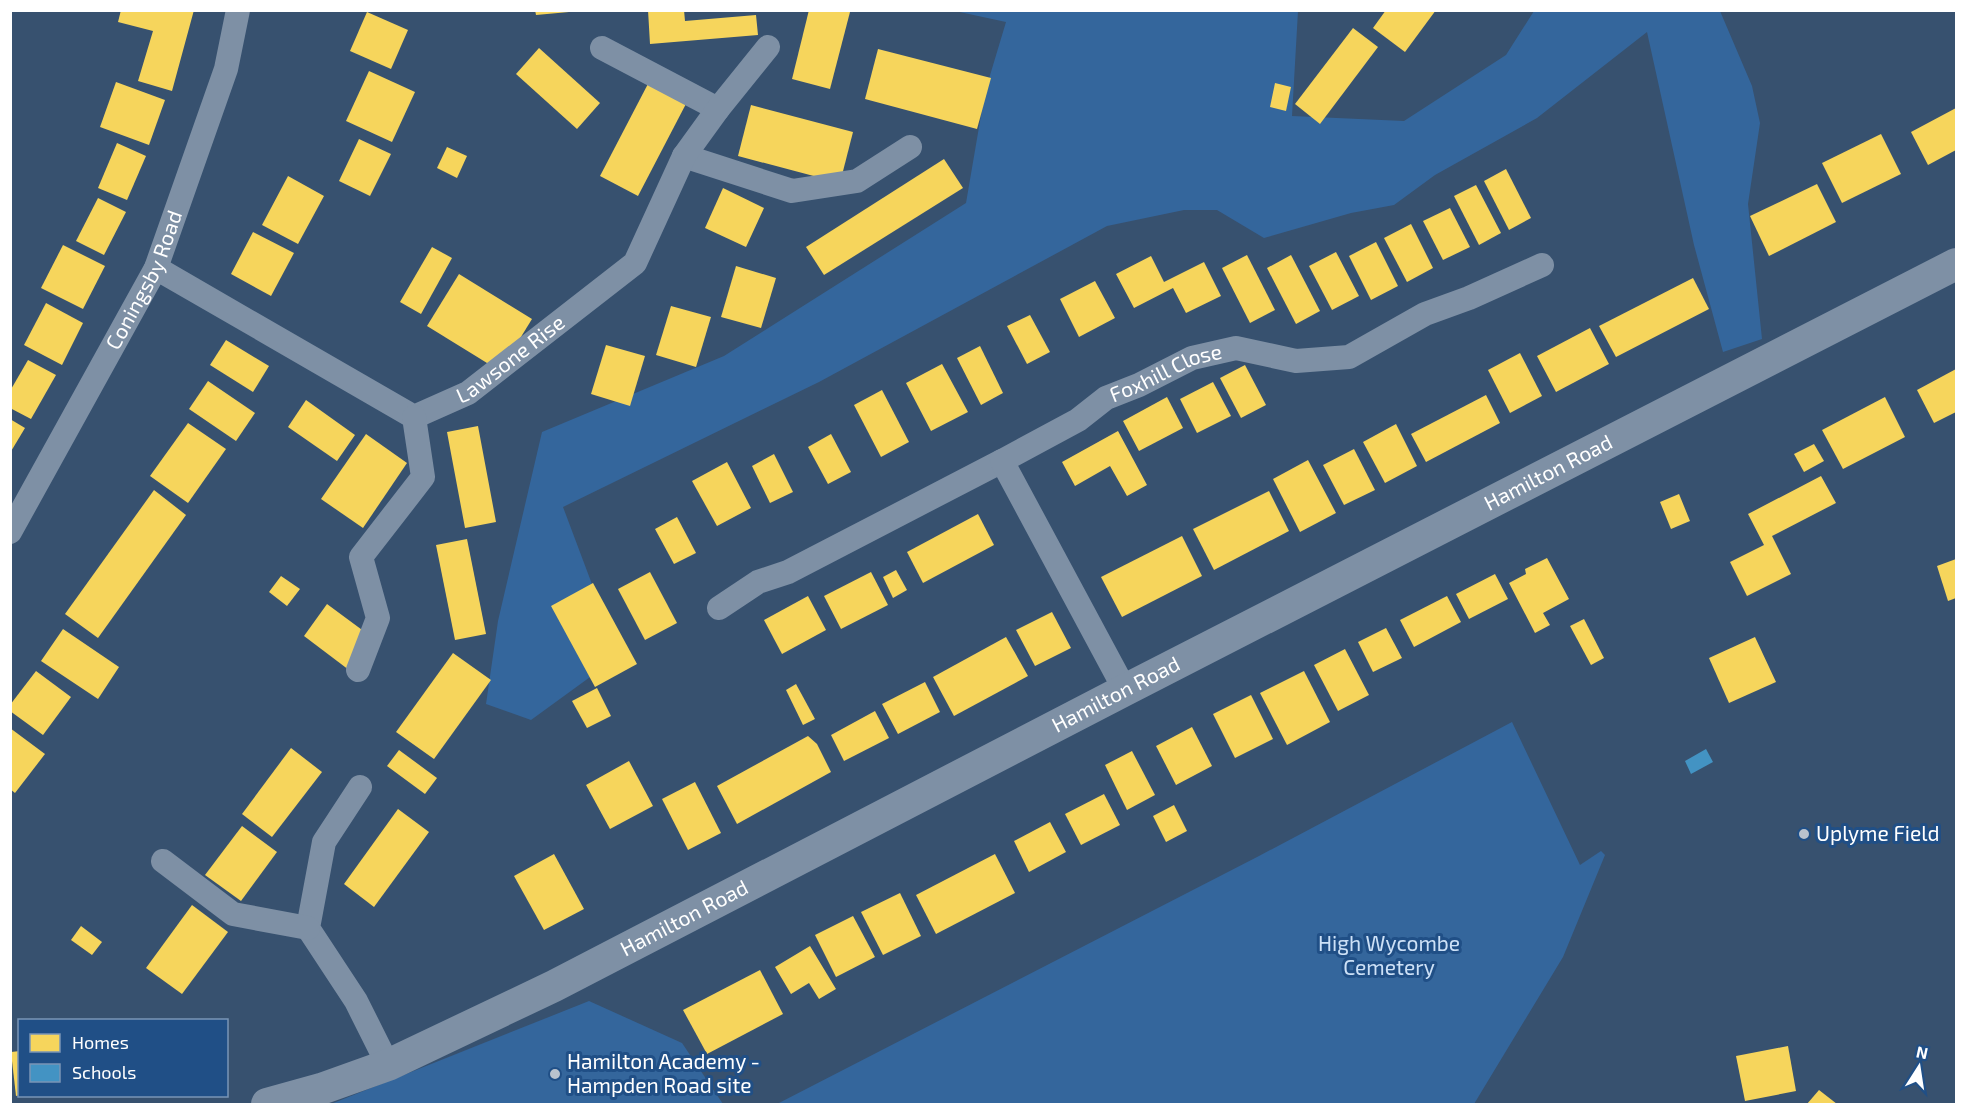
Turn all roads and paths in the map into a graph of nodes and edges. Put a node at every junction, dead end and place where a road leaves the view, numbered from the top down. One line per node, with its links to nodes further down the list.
1 (237, 10): 9 (street, Coningsby Road)
2 (768, 47): 4 (street, Lawsone Rise)
3 (602, 48): 4 (street)
4 (718, 109): 6 (street, Lawsone Rise)
5 (909, 147): 6 (street)
6 (684, 156): 10 (street, Lawsone Rise)
7 (1956, 264): 15 (street, Hamilton Road)
8 (1542, 265): 11 (street, Foxhill Close)
9 (156, 268): 10 (street); 12 (street, Coningsby Road)
10 (414, 417): 14 (street)
11 (1002, 461): 13 (street, Foxhill Close); 15 (street)
12 (10, 532)
13 (719, 608)
14 (358, 670)
15 (1125, 690): 19 (street, Hamilton Road)
16 (360, 787): 18 (street)
17 (163, 861): 18 (street)
18 (308, 928): 19 (street)
19 (388, 1065): 20 (street, Hamilton Road)
20 (267, 1104)

